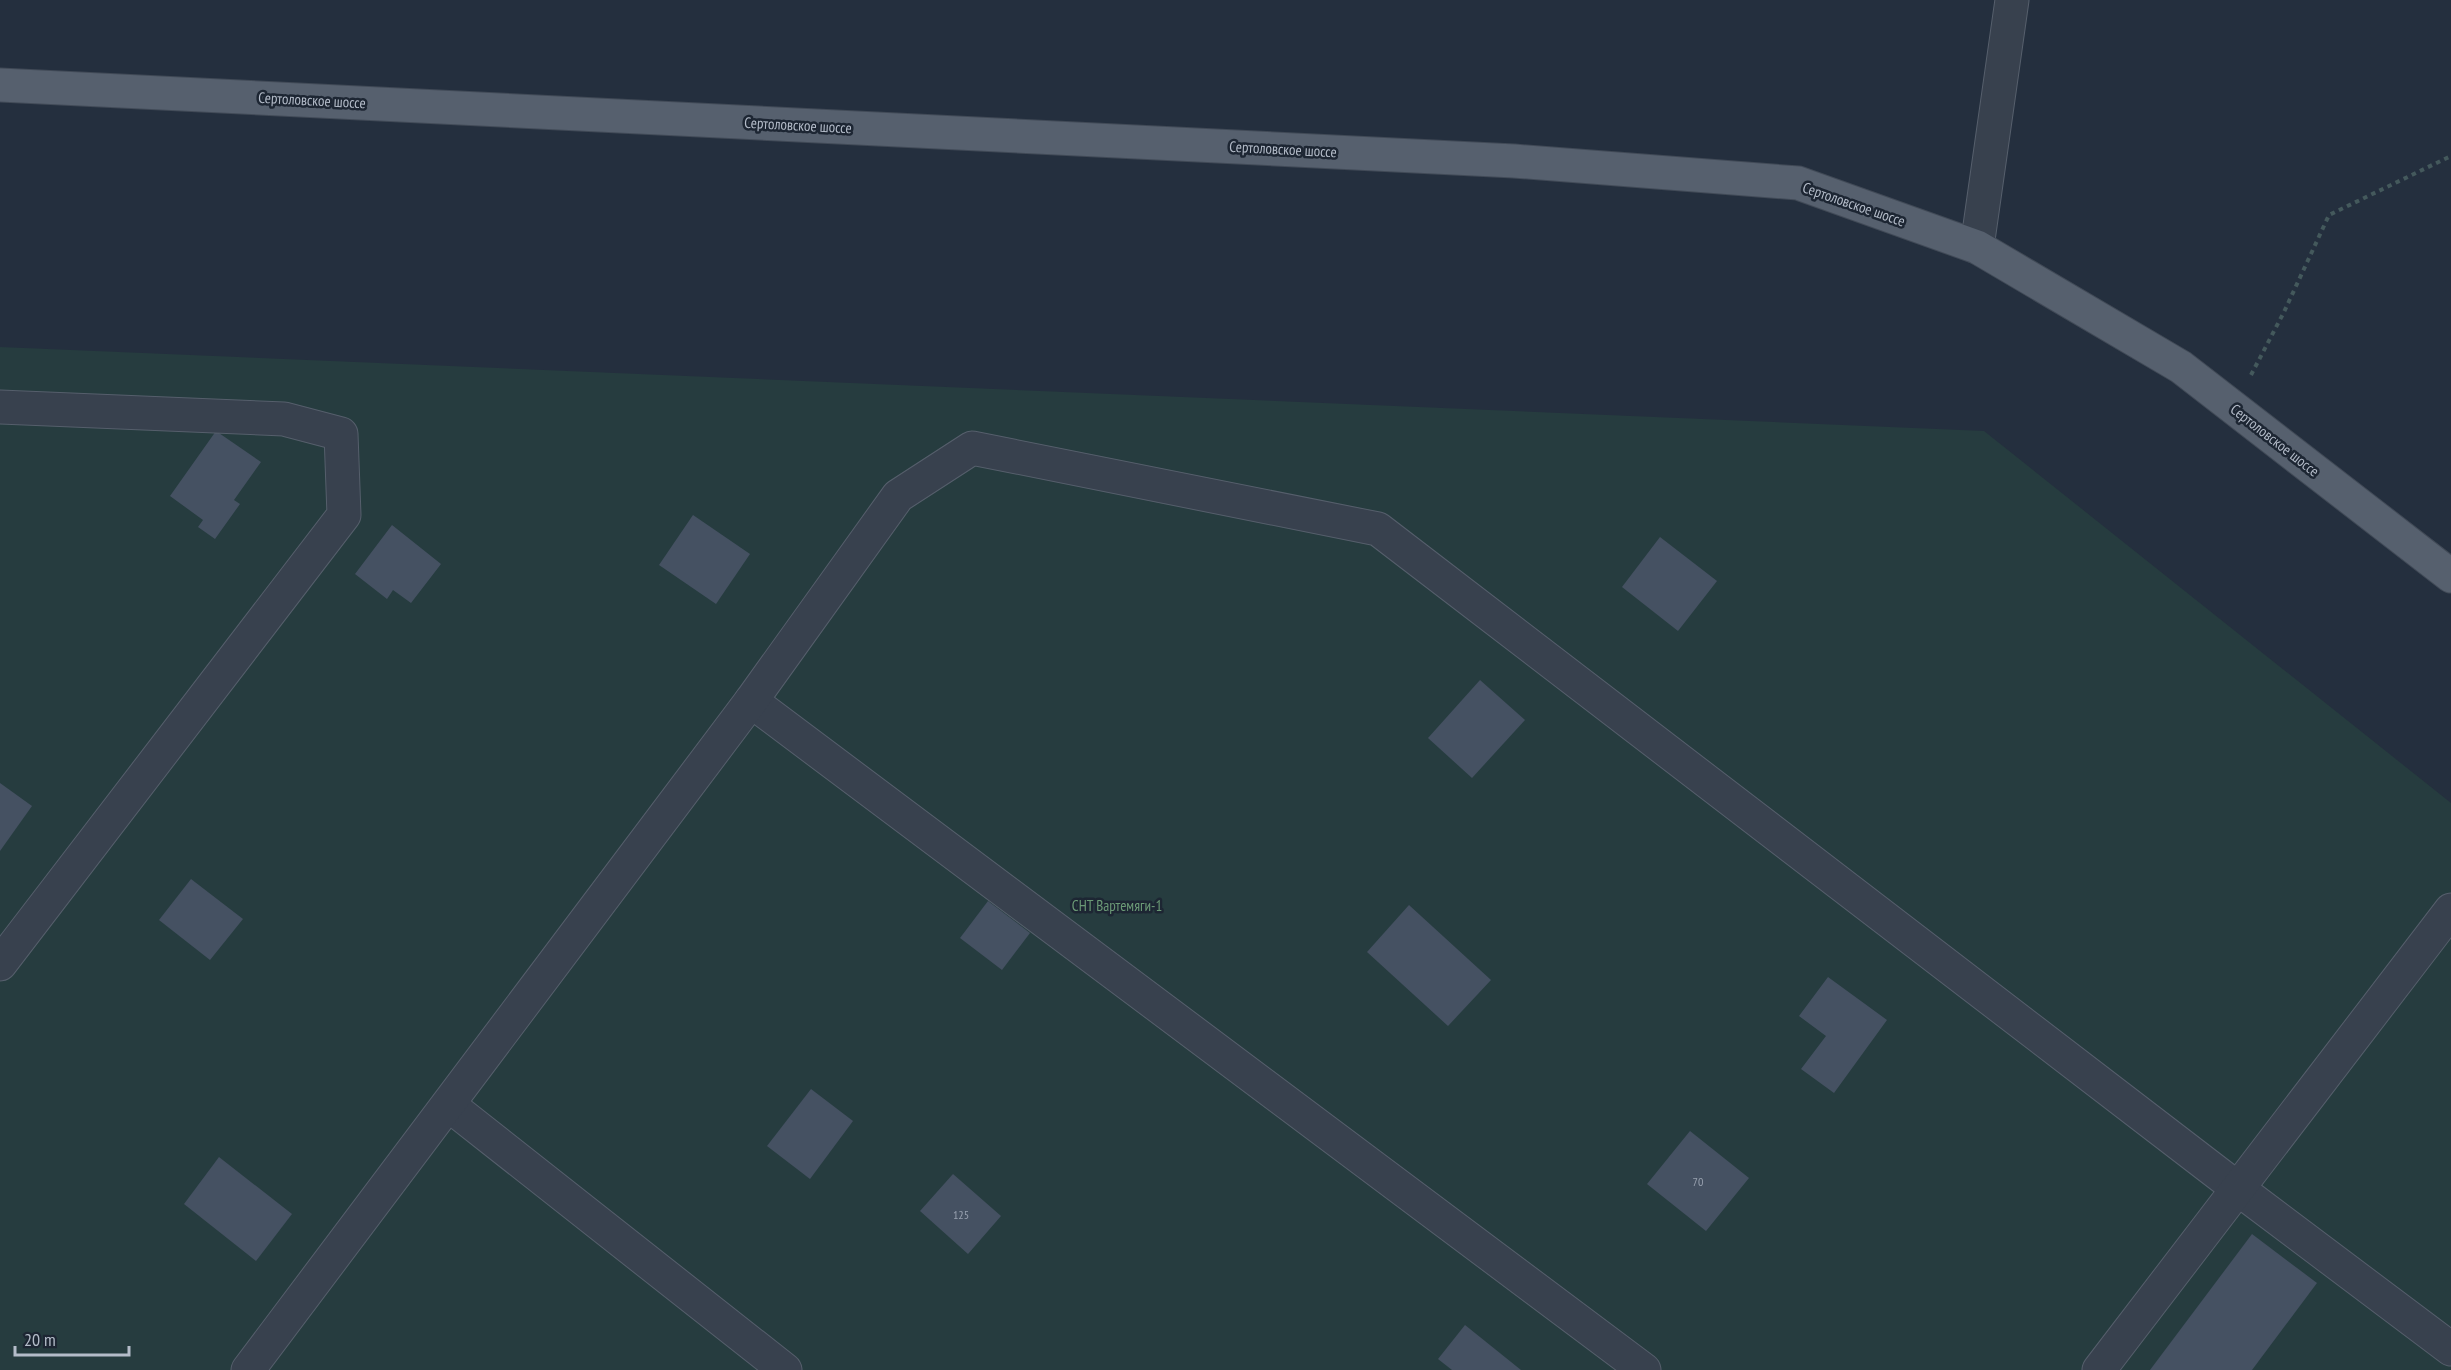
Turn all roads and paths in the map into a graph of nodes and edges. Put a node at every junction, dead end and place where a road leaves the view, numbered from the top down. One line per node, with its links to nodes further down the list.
1 (2012, 0): 4 (street)
2 (0, 85): 4 (main road, Сертоловское шоссе)
3 (2451, 156): 6 (path)
4 (1977, 247): 6 (main road, Сертоловское шоссе)
5 (0, 407): 10 (street)
6 (2234, 408): 7 (main road, Сертоловское шоссе)
7 (2451, 576)
8 (751, 701): 11 (street); 12 (street); 16 (street)
9 (2451, 910): 12 (street)
10 (0, 964)
11 (449, 1105): 14 (street); 15 (street)
12 (2237, 1188): 13 (street); 17 (street)
13 (2451, 1349)
14 (248, 1370)
15 (785, 1370)
16 (1644, 1370)
17 (2099, 1370)

